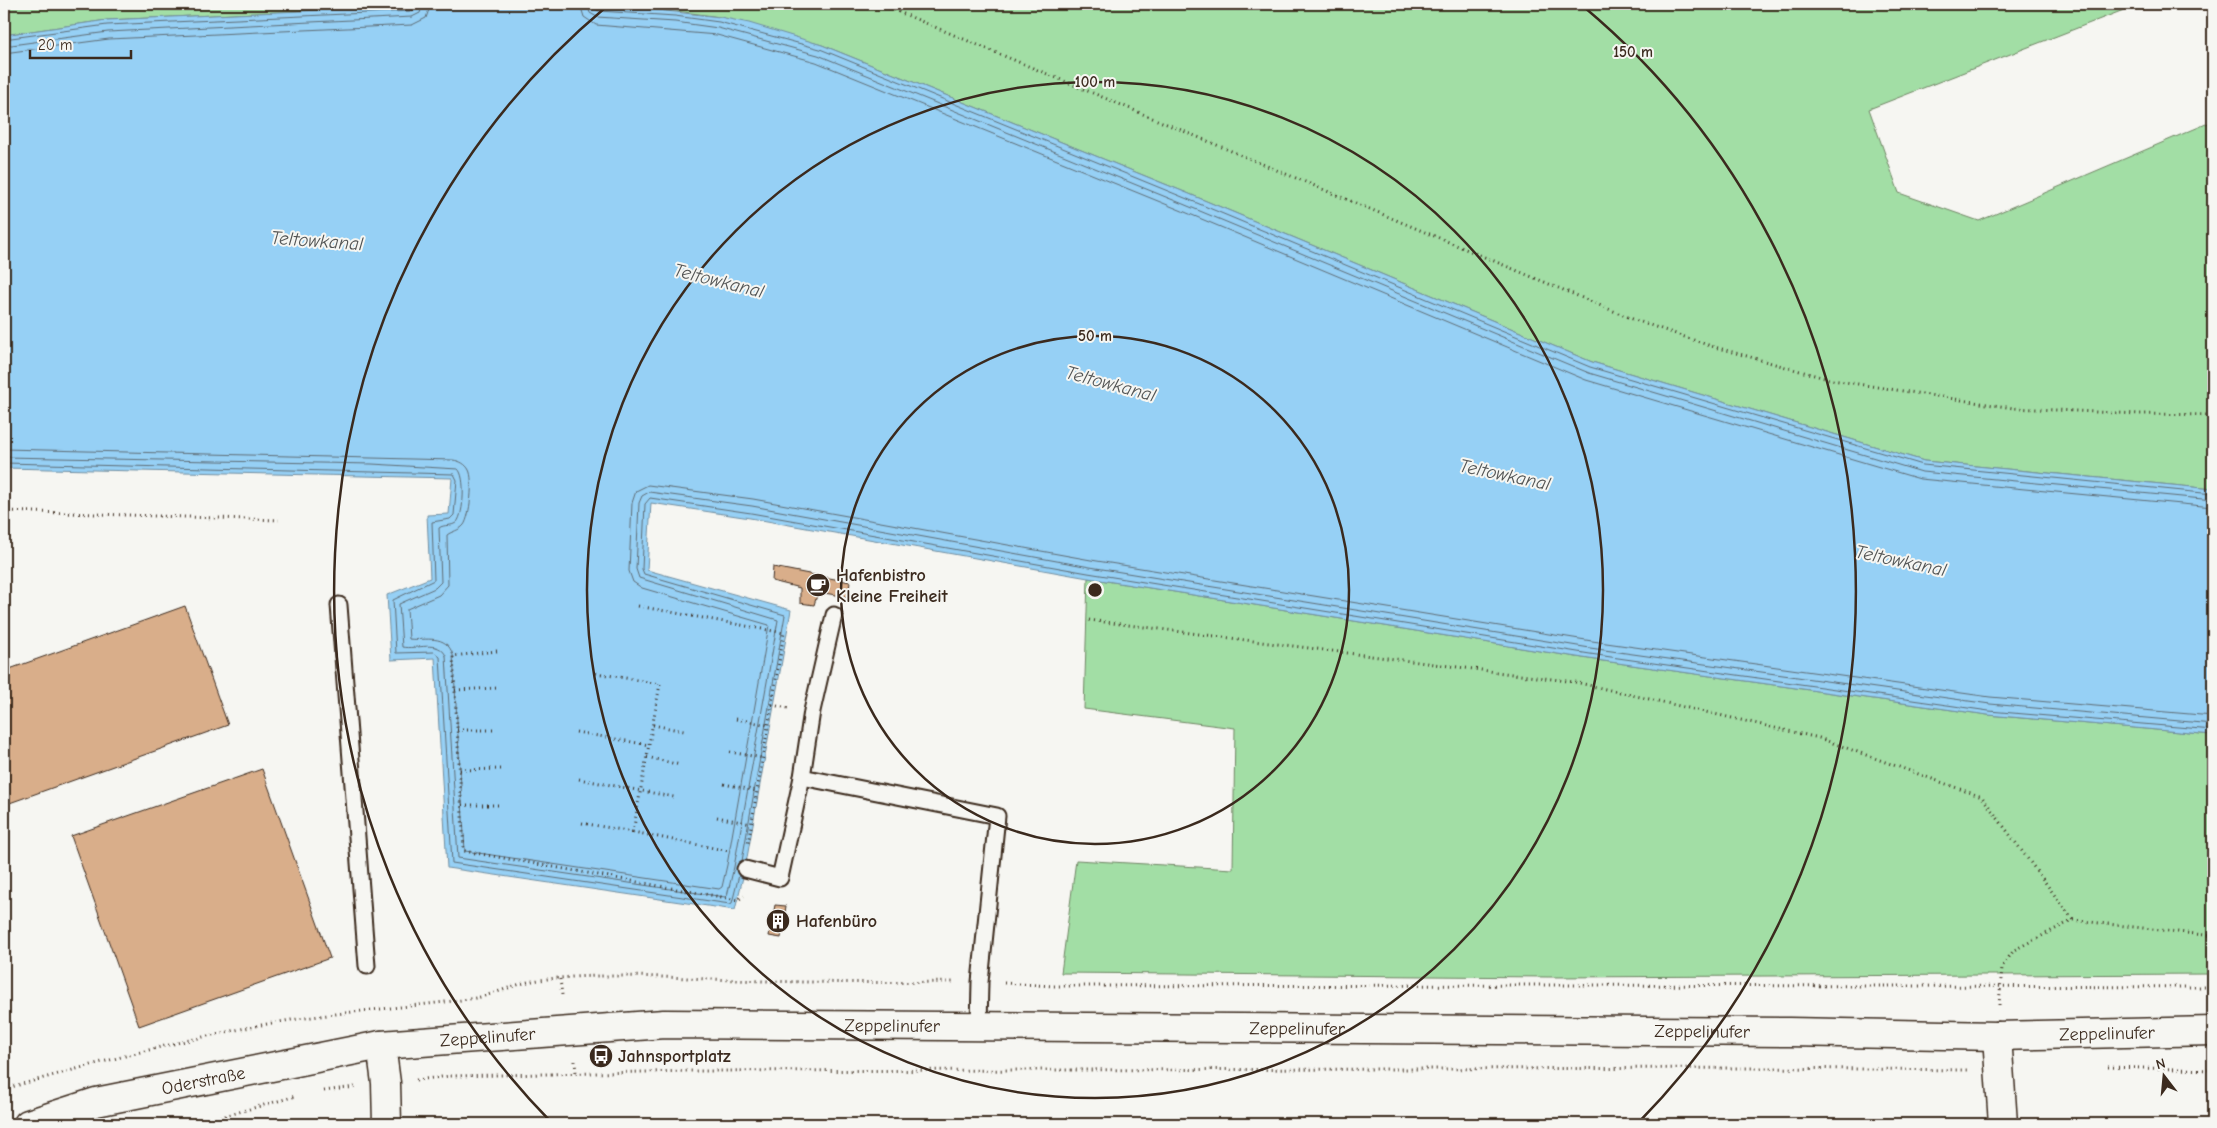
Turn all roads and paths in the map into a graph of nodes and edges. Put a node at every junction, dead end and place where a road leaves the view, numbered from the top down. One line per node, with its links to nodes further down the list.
1 (880, 4): 2 (path)
2 (2213, 415)
3 (4, 510): 4 (path)
4 (279, 520)
5 (339, 606): 45 (lane)
6 (638, 606): 15 (path)
7 (834, 615): 27 (lane)
8 (1089, 620): 43 (path)
9 (496, 652): 12 (path)
10 (596, 673): 14 (path)
11 (498, 688): 12 (path)
12 (455, 690): 16 (path)
13 (736, 719): 15 (path)
14 (653, 725): 18 (path); 20 (path)
15 (768, 725): 23 (path)
16 (457, 730): 17 (path); 26 (path)
17 (496, 730)
18 (684, 731)
19 (576, 732): 20 (path)
20 (649, 744): 22 (path)
21 (730, 752): 23 (path)
22 (647, 758): 24 (path); 30 (path)
23 (763, 758): 31 (path)
24 (680, 765)
25 (501, 769): 26 (path)
26 (460, 770): 33 (path)
27 (802, 777): 41 (lane); 47 (lane)
28 (579, 779): 30 (path)
29 (724, 784): 31 (path)
30 (642, 790): 32 (path); 38 (path)
31 (757, 791): 37 (path)
32 (674, 797)
33 (462, 805): 34 (path); 42 (path)
34 (502, 805)
35 (717, 817): 37 (path)
36 (582, 823): 38 (path)
37 (751, 824): 39 (path)
38 (633, 832): 40 (path)
39 (748, 847)
40 (737, 853)
41 (745, 869)
42 (738, 900)
43 (2073, 920): 44 (path); 48 (path)
44 (2213, 936)
45 (367, 966)
46 (560, 979): 47 (path); 50 (path); 61 (path)
47 (980, 982): 48 (path); 51 (lane)
48 (2000, 986): 49 (path); 53 (path)
49 (2213, 987)
50 (562, 995)
51 (978, 1025): 53 (main road, Zeppelinufer); 54 (main road, Zeppelinufer)
52 (2213, 1031): 53 (main road, Zeppelinufer)
53 (1997, 1036): 57 (main road)
54 (381, 1045): 60 (main road); 64 (main road, Oderstraße)
55 (575, 1058): 59 (path)
56 (2103, 1068): 58 (path)
57 (1998, 1069): 59 (path); 67 (main road)
58 (2213, 1070)
59 (576, 1073): 60 (path)
60 (386, 1083): 62 (path); 66 (main road)
61 (4, 1089)
62 (317, 1092)
63 (299, 1096): 65 (path)
64 (28, 1124)
65 (196, 1124)
66 (387, 1124)
67 (2003, 1124)

